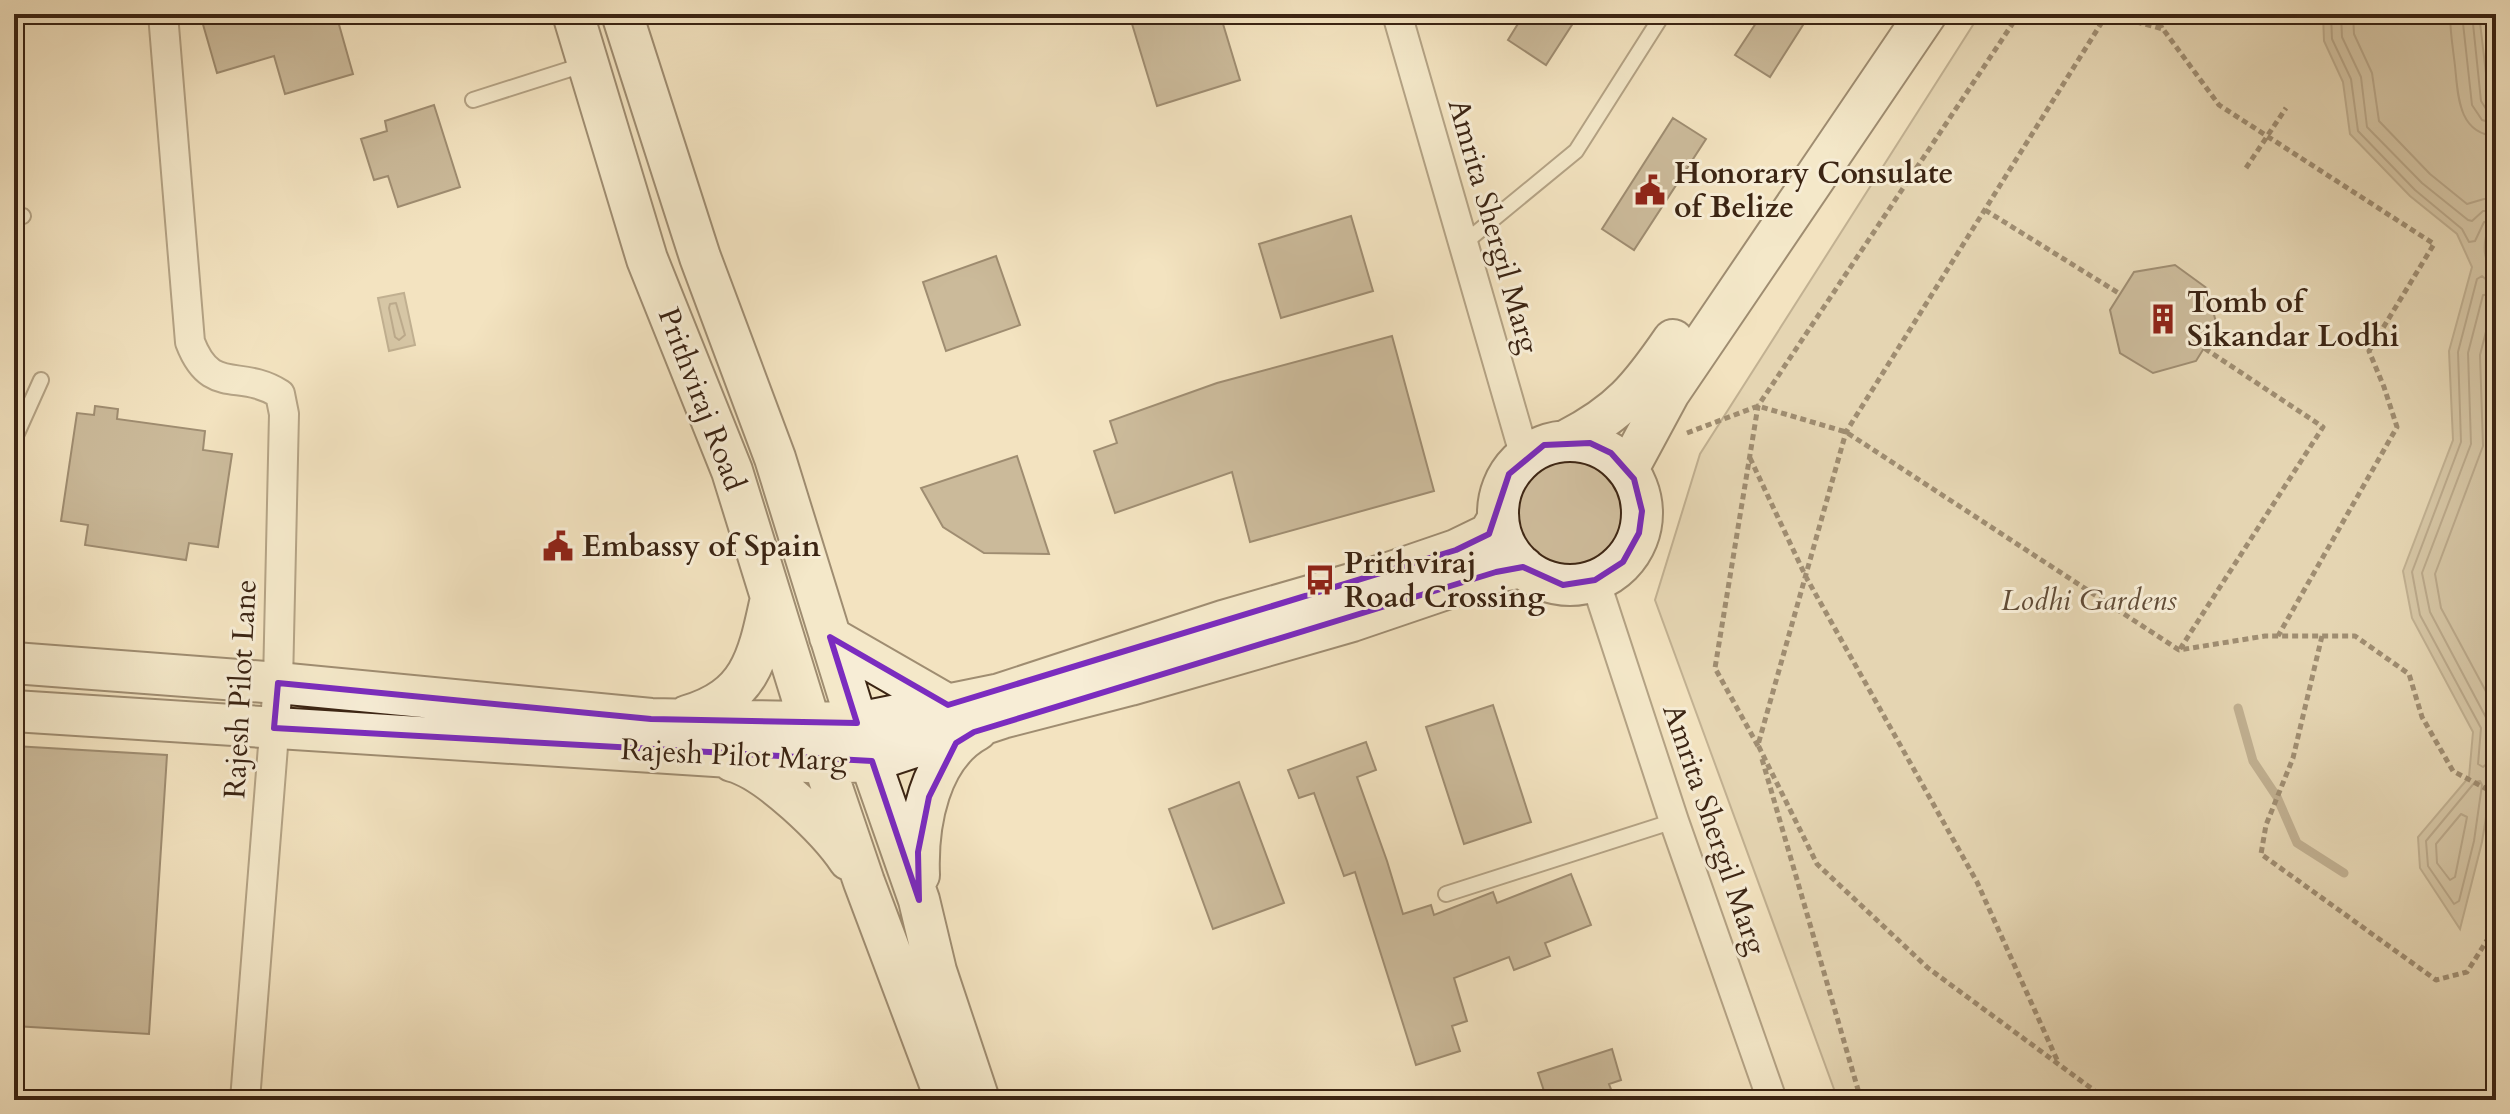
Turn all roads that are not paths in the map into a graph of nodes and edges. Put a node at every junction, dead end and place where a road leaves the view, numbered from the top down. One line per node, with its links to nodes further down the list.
1 (163, 14): 22 (street, Rajesh Pilot Lane)
2 (573, 14): 8 (main road, Prithviraj Road)
3 (622, 14): 20 (main road, Prithviraj Road)
4 (1398, 14): 10 (street, Amrita Shergil Marg)
5 (1663, 14): 10 (lane)
6 (1895, 14): 13 (main road)
7 (1926, 14): 15 (main road)
8 (587, 64): 9 (lane); 19 (main road, Prithviraj Road)
9 (473, 100)
10 (1463, 244): 14 (street, Amrita Shergil Marg)
11 (41, 380): 12 (lane)
12 (14, 440)
13 (1567, 440): 14 (main road); 15 (main road)
14 (1525, 457): 16 (main road)
15 (1639, 492): 18 (main road)
16 (1498, 519): 17 (main road); 23 (main road, Rajesh Pilot Marg)
17 (1523, 567): 18 (main road); 25 (main road, Rajesh Pilot Marg)
18 (1595, 580): 33 (street, Amrita Shergil Marg)
19 (771, 596): 26 (main road); 27 (main road, Prithviraj Road)
20 (830, 637): 23 (main road); 28 (main road, Prithviraj Road)
21 (14, 663): 22 (main road, Rajesh Pilot Marg)
22 (278, 683): 26 (main road, Rajesh Pilot Marg); 29 (street, Rajesh Pilot Lane)
23 (948, 705): 28 (main road, Rajesh Pilot Marg)
24 (14, 711): 29 (main road, Rajesh Pilot Marg)
25 (1002, 718): 31 (main road, Rajesh Pilot Marg); 36 (main road)
26 (651, 719): 27 (main road, Rajesh Pilot Marg)
27 (810, 723): 28 (main road, Rajesh Pilot Marg); 32 (main road, Prithviraj Road)
28 (857, 723): 31 (main road, Prithviraj Road)
29 (274, 728): 30 (main road, Rajesh Pilot Marg); 37 (street, Rajesh Pilot Lane)
30 (709, 755): 32 (main road, Rajesh Pilot Marg); 34 (main road)
31 (872, 761): 32 (main road, Rajesh Pilot Marg); 36 (main road, Prithviraj Road)
32 (823, 763): 34 (main road, Prithviraj Road)
33 (1674, 821): 35 (lane); 40 (street, Amrita Shergil Marg)
34 (864, 882): 38 (main road, Prithviraj Road)
35 (1446, 894)
36 (919, 900): 39 (main road, Prithviraj Road)
37 (245, 1100)
38 (946, 1100)
39 (979, 1100)
40 (1772, 1100)

